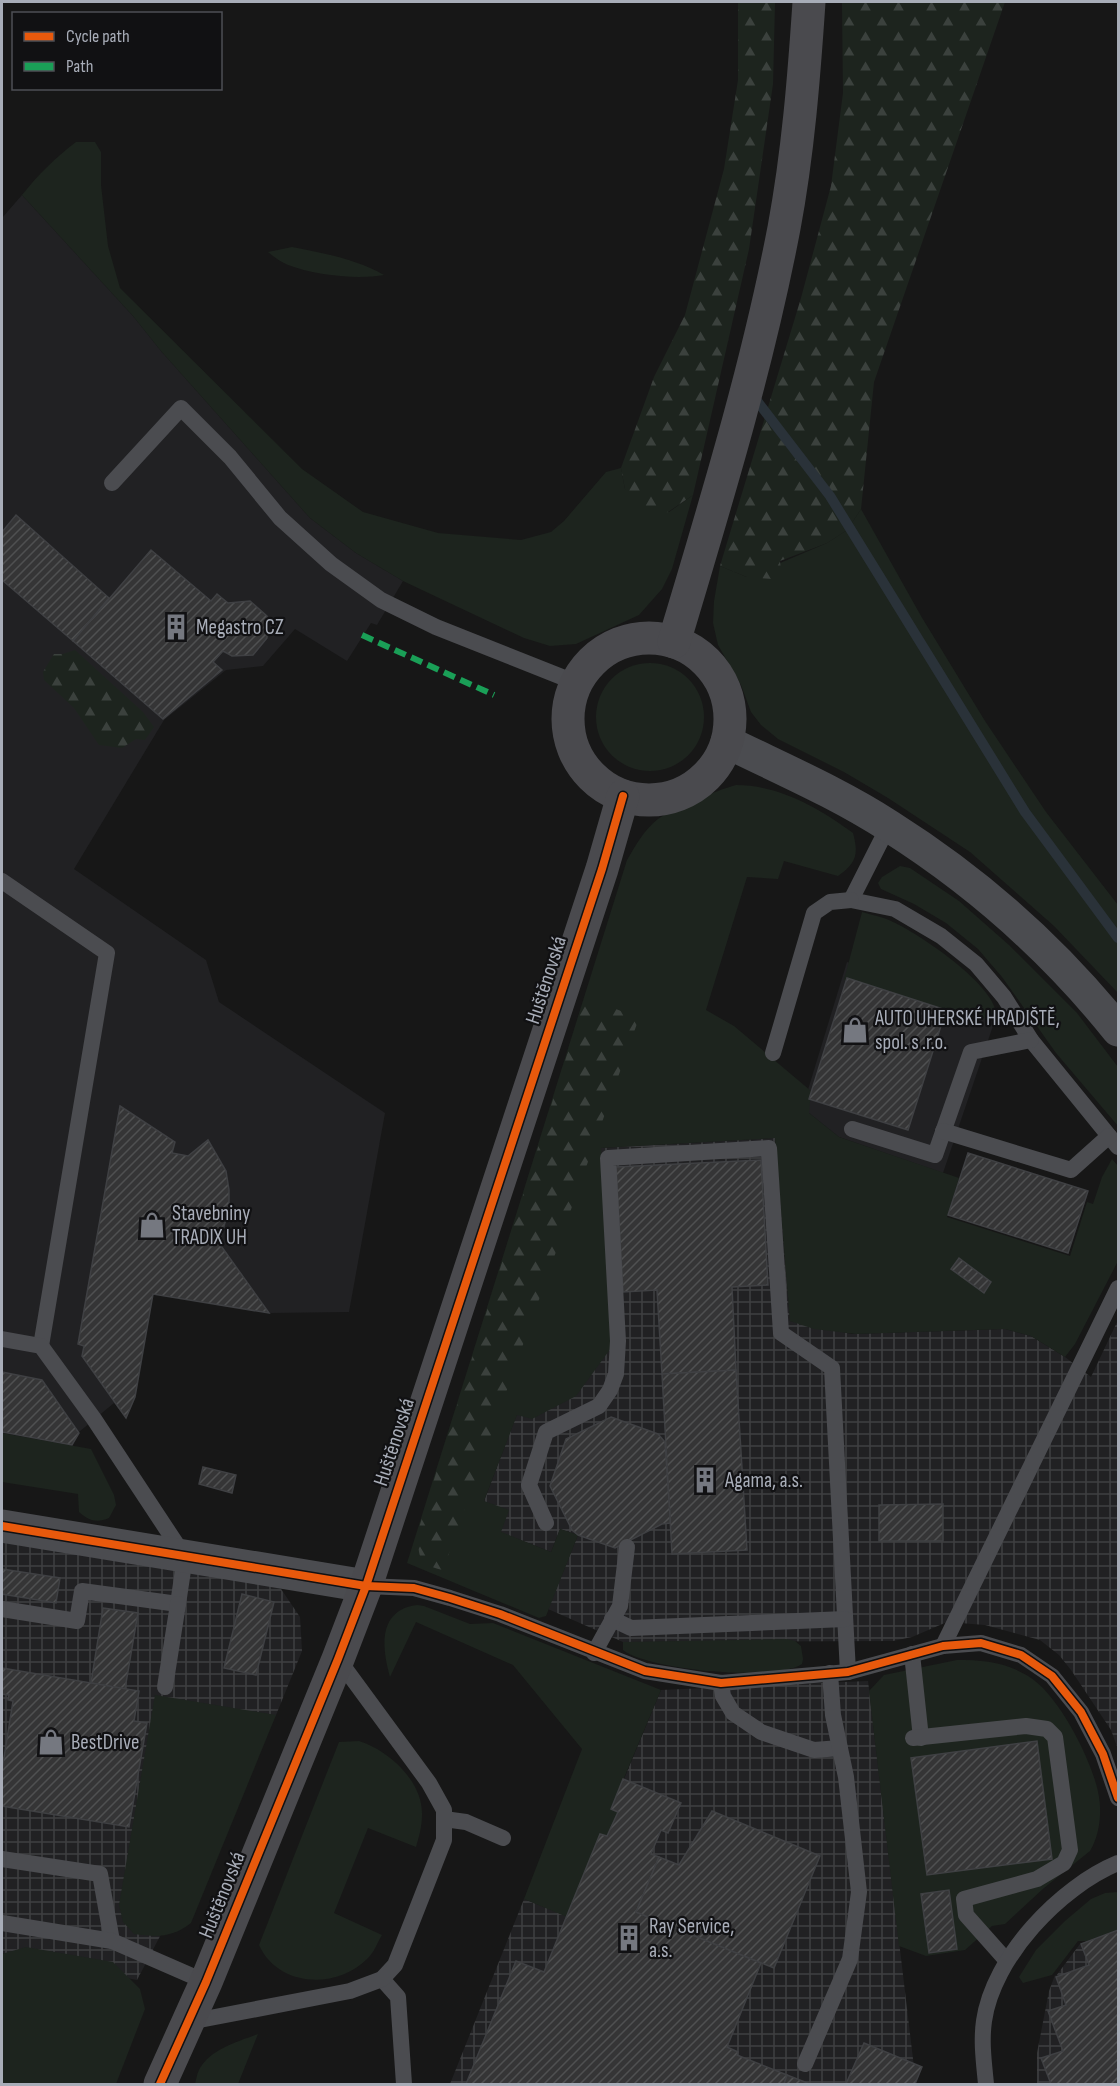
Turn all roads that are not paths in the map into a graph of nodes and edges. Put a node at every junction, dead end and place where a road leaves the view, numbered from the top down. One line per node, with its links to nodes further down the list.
1 (809, 2): 3 (street)
2 (112, 483): 4 (lane)
3 (674, 642): 4 (street); 5 (street)
4 (577, 683): 6 (street)
5 (727, 742): 6 (street); 7 (street)
6 (623, 796): 23 (street, Huštěnovská)
7 (889, 825): 9 (lane); 10 (street)
8 (2, 881): 18 (lane)
9 (851, 900): 11 (lane); 12 (lane)
10 (1119, 1030)
11 (1031, 1040): 14 (lane); 15 (lane)
12 (773, 1053)
13 (852, 1129): 14 (lane)
14 (943, 1131): 15 (lane)
15 (1114, 1142)
16 (1119, 1288): 28 (lane)
17 (2, 1339): 18 (lane)
18 (41, 1346): 22 (lane)
19 (546, 1523): 27 (lane)
20 (2, 1527): 22 (street)
21 (627, 1547): 26 (lane)
22 (185, 1557): 23 (street); 24 (lane)
23 (366, 1586): 29 (lane); 31 (street, Huštěnovská)
24 (178, 1604): 25 (lane); 35 (lane)
25 (2, 1609)
26 (612, 1619): 27 (lane); 29 (lane)
27 (845, 1619): 32 (lane)
28 (943, 1646): 30 (lane); 37 (lane)
29 (594, 1653): 34 (lane)
30 (912, 1654): 32 (lane); 44 (lane)
31 (338, 1659): 38 (lane); 46 (street, Huštěnovská)
32 (848, 1672): 33 (lane)
33 (830, 1673): 34 (lane); 36 (lane)
34 (721, 1683): 36 (lane)
35 (165, 1687)
36 (840, 1748): 48 (lane)
37 (1119, 1798)
38 (444, 1819): 39 (lane); 45 (lane)
39 (503, 1838)
40 (2, 1859): 43 (lane)
41 (1119, 1863): 44 (lane)
42 (2, 1923): 43 (lane)
43 (112, 1941): 46 (lane)
44 (1006, 1960): 51 (lane)
45 (382, 1978): 47 (lane); 50 (lane)
46 (206, 1982): 47 (street, Huštěnovská)
47 (189, 2022): 49 (street, Huštěnovská)
48 (805, 2064)
49 (160, 2085)
50 (404, 2085)
51 (986, 2085)

